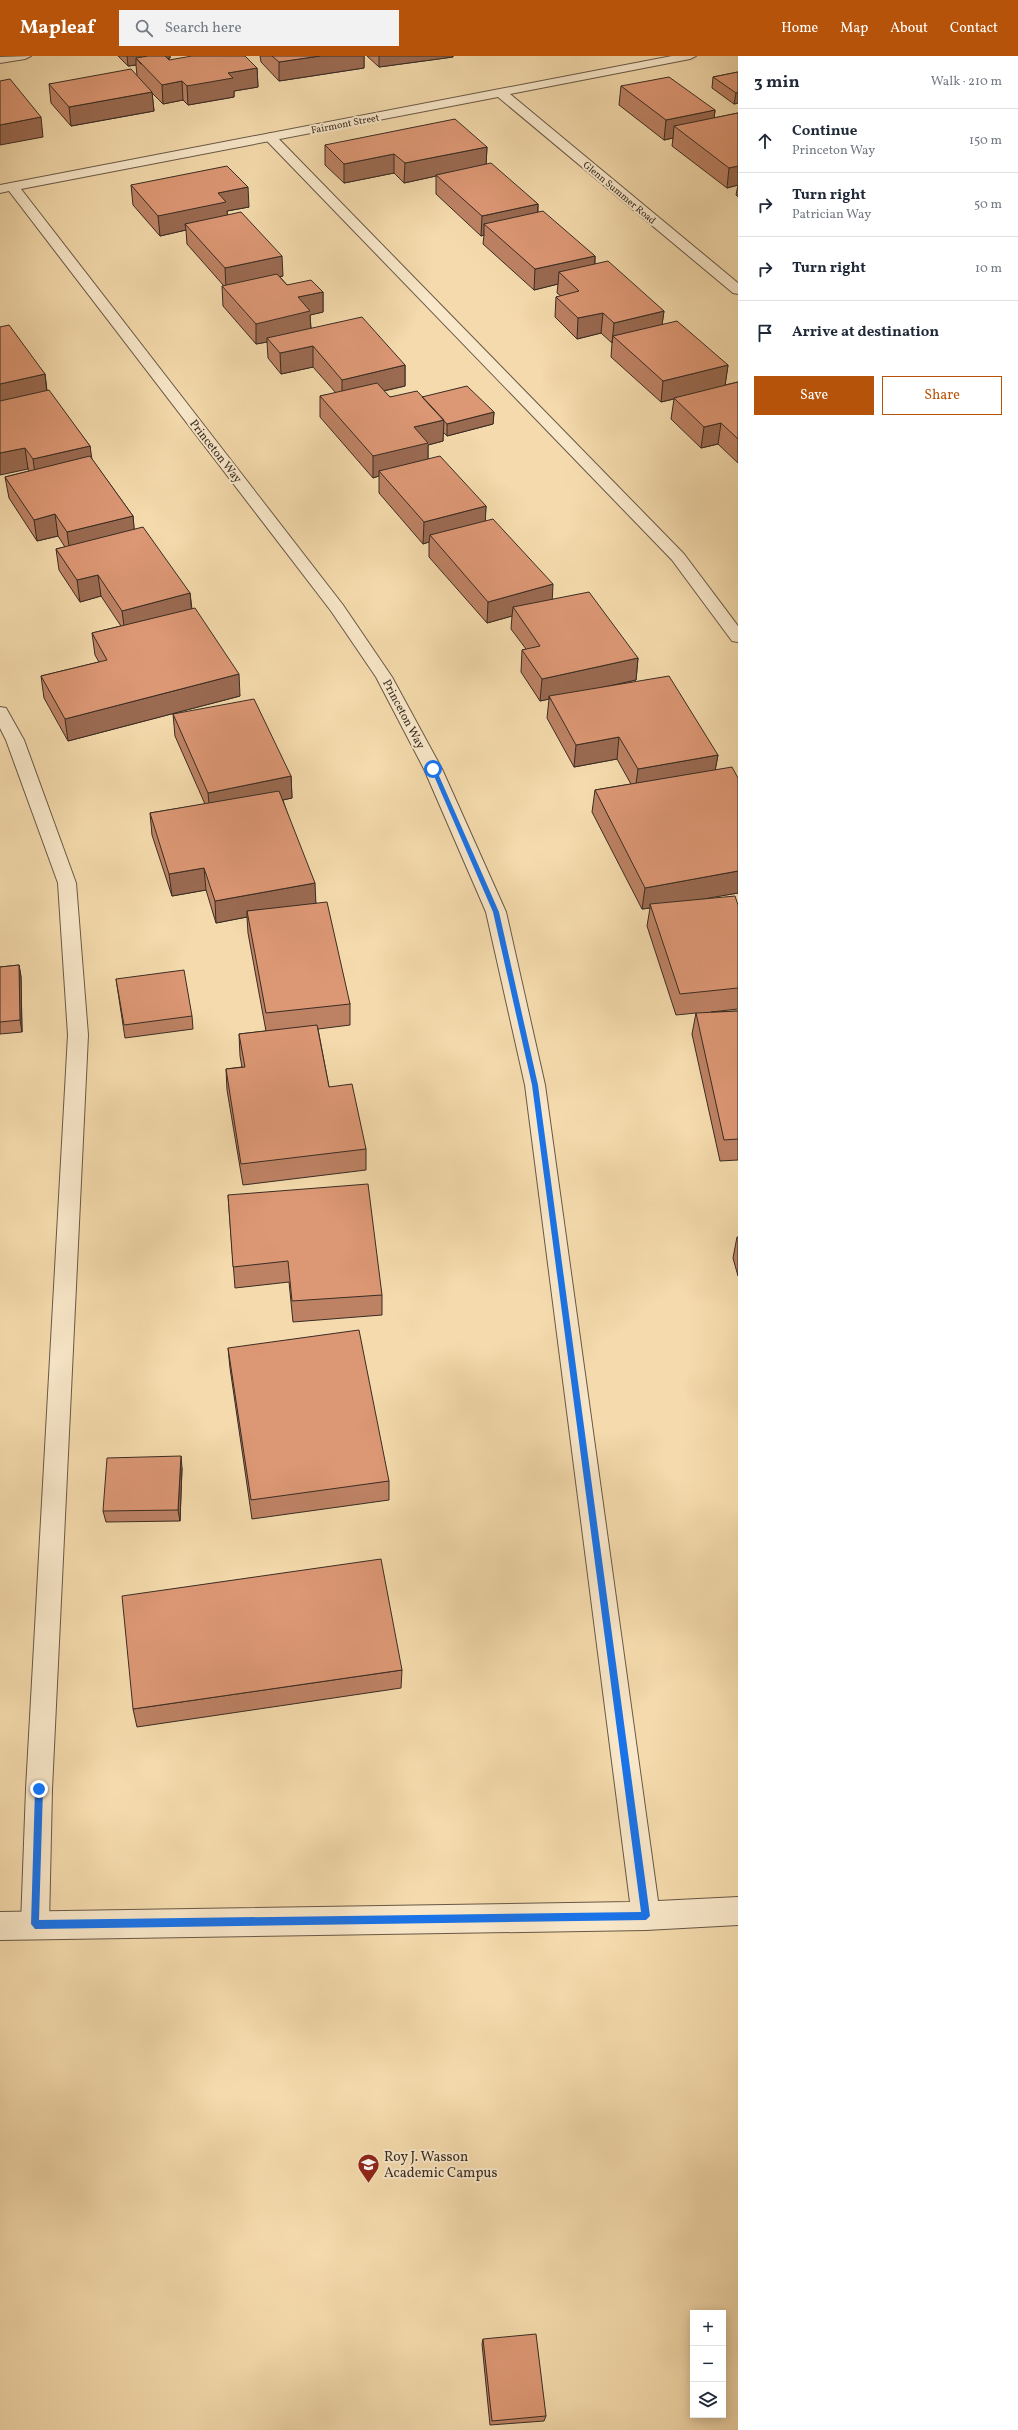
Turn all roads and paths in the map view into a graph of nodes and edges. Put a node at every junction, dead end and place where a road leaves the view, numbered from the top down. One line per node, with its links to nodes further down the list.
1 (25, 56): 3 (street)
2 (690, 56): 4 (street, Fairmont Street)
3 (0, 60)
4 (501, 93): 5 (street, Fairmont Street); 7 (street, Glenn Summer Road)
5 (270, 137): 6 (street, Fairmont Street); 8 (street)
6 (6, 188): 11 (street, Princeton Way)
7 (738, 290)
8 (738, 637)
9 (0, 712): 12 (street)
10 (738, 1911): 11 (street)
11 (646, 1916): 12 (street)
12 (35, 1924): 13 (street)
13 (0, 1926)

